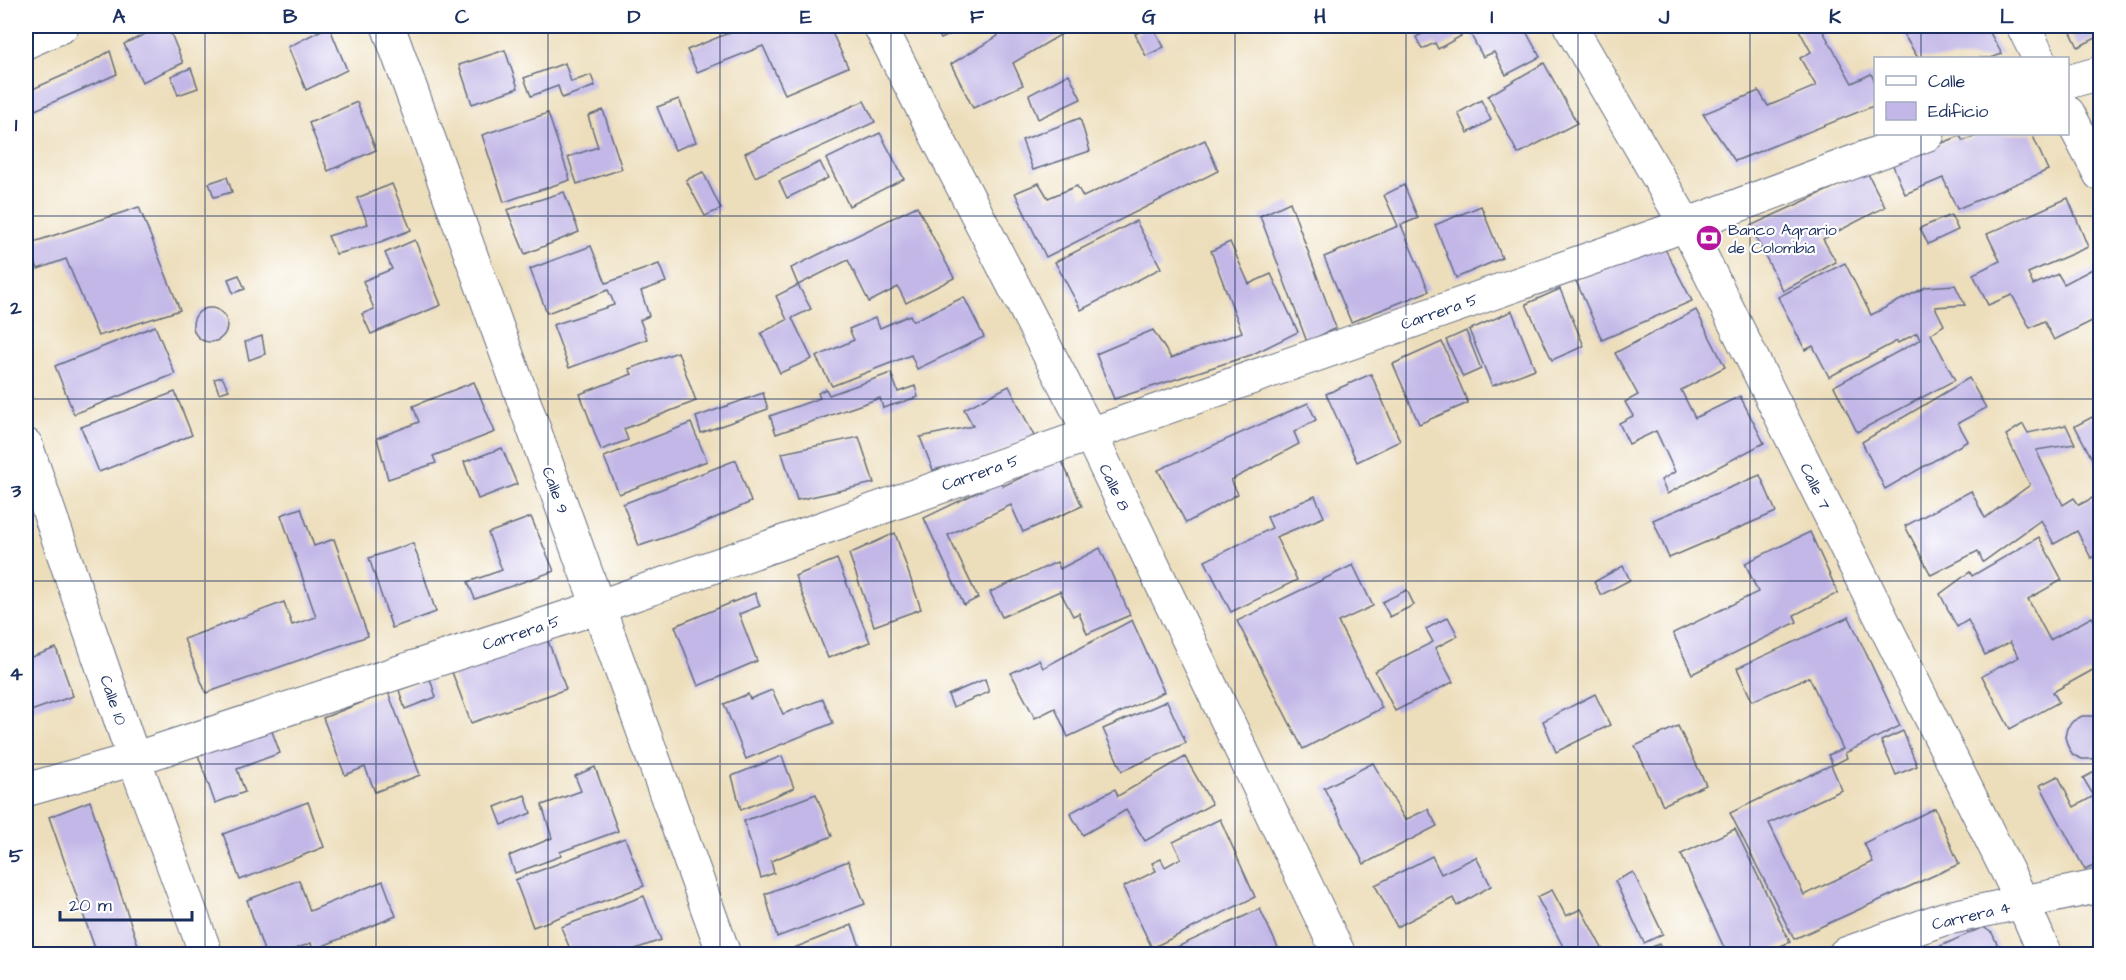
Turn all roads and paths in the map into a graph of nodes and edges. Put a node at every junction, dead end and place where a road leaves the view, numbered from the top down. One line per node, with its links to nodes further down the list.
1 (62, 26): 6 (street)
2 (388, 26): 16 (street, Calle 9)
3 (880, 26): 14 (street, Calle 8)
4 (1570, 26): 13 (street, Calle 7)
5 (2023, 26): 7 (street)
6 (26, 42)
7 (2038, 57)
8 (2100, 73): 9 (street)
9 (2069, 81)
10 (2069, 117): 12 (street)
11 (1925, 135): 13 (street, Carrera 5)
12 (2100, 174)
13 (1686, 225): 14 (street, Carrera 5); 20 (street, Calle 7)
14 (1090, 434): 16 (street, Carrera 5); 23 (street, Calle 8)
15 (26, 445): 17 (street, Calle 10)
16 (598, 607): 17 (street, Carrera 5); 22 (street, Calle 9)
17 (134, 759): 18 (street, Carrera 5); 21 (street, Calle 10)
18 (26, 790)
19 (2100, 886): 20 (street, Carrera 4)
20 (2023, 903): 24 (street, Carrera 4); 25 (street, Calle 7)
21 (206, 954)
22 (724, 954)
23 (1339, 954)
24 (1845, 954)
25 (2046, 954)

